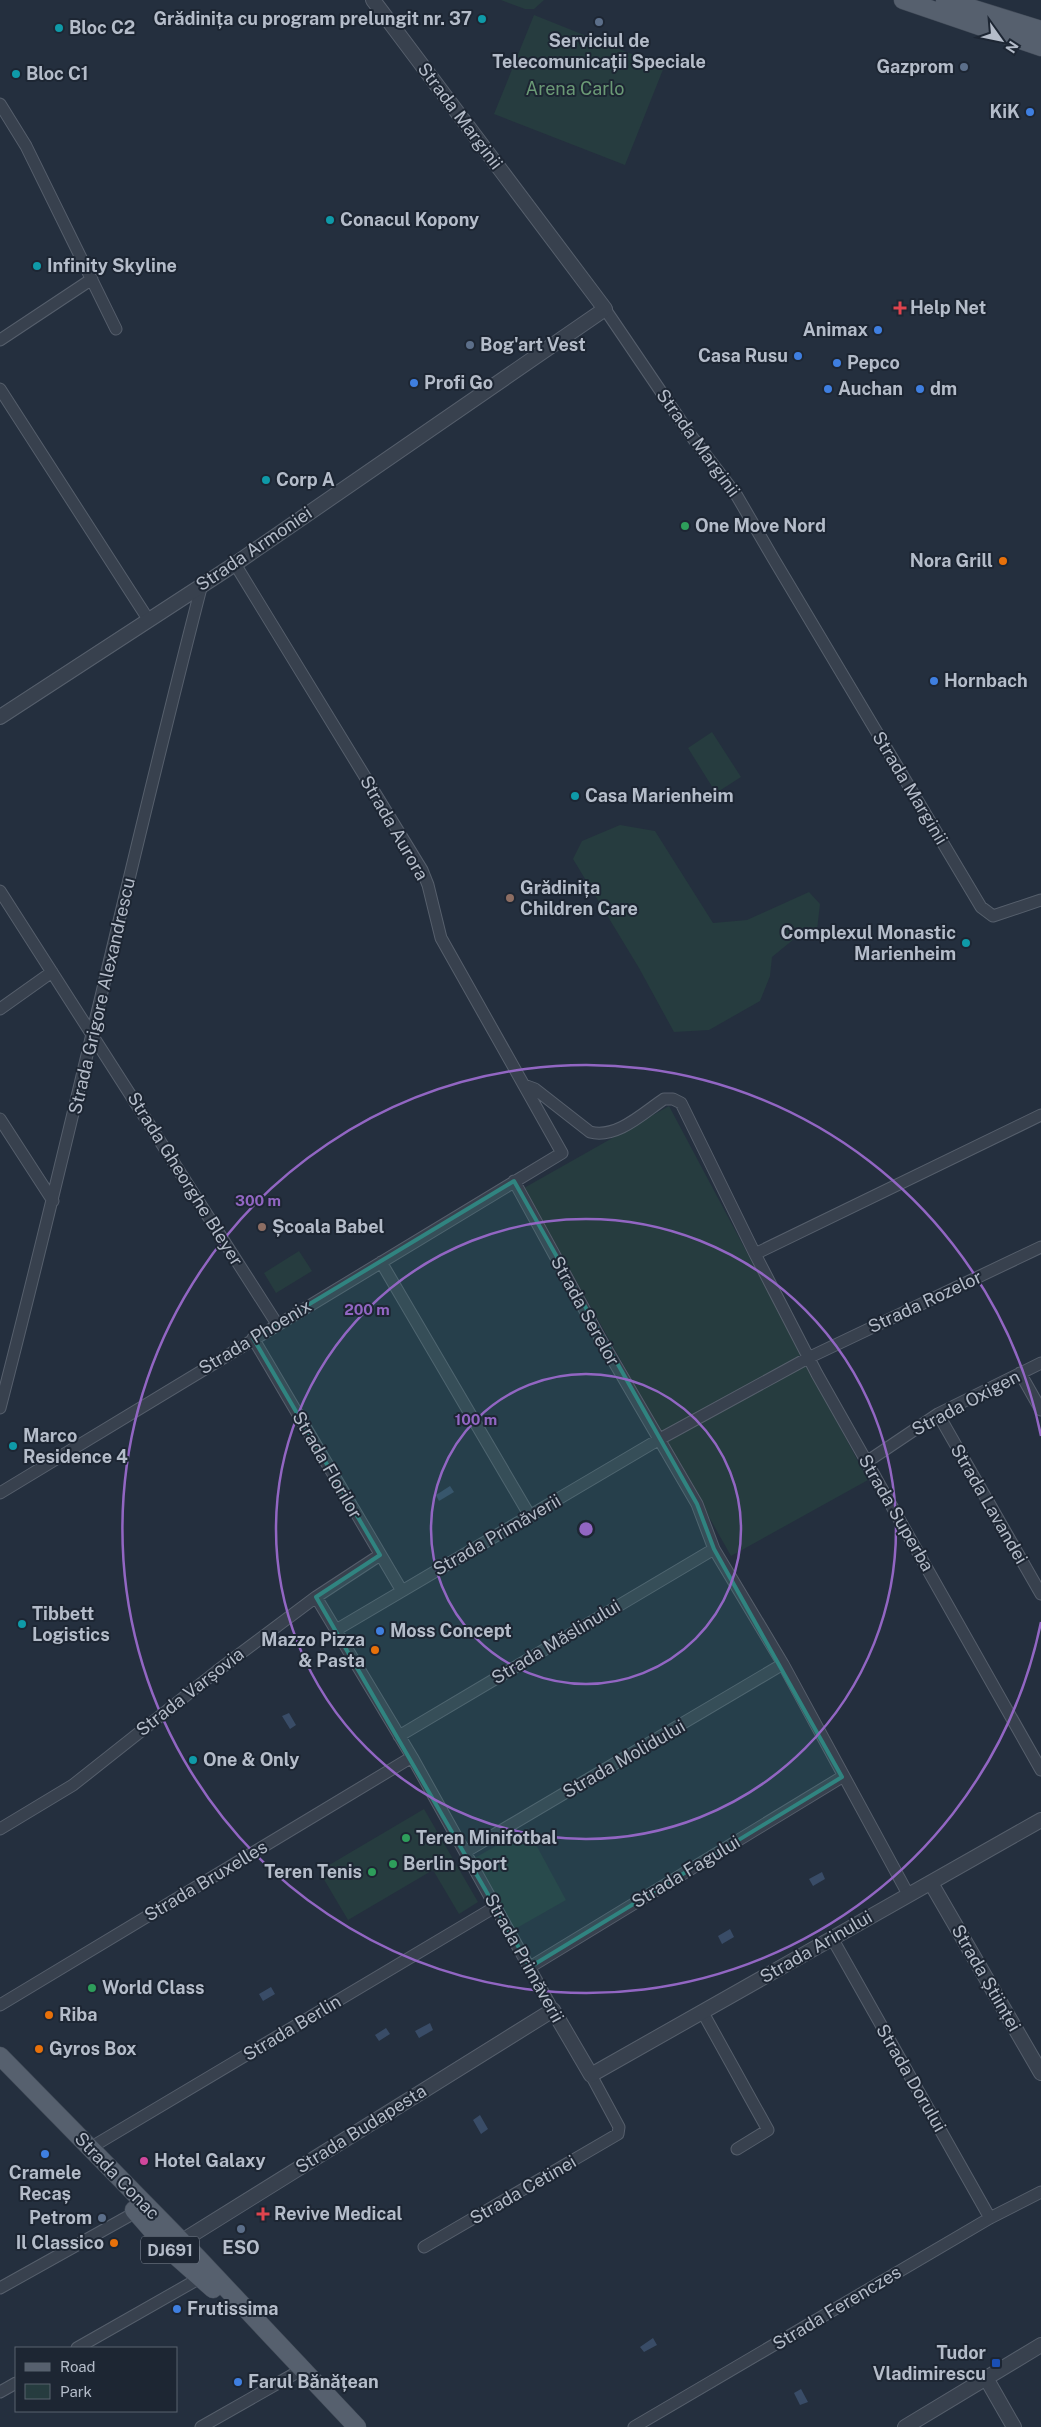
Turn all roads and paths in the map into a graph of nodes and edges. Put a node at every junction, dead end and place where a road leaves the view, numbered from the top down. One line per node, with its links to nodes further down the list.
1 (373, 0): 8 (street, Strada Marginii)
2 (903, 0): 5 (main road)
3 (945, 0): 4 (main road)
4 (1041, 30)
5 (1041, 47)
6 (0, 104): 7 (street)
7 (92, 279): 9 (street); 10 (street)
8 (605, 309): 12 (street, Strada Armoniei); 17 (street, Strada Marginii)
9 (116, 329)
10 (0, 340)
11 (0, 389): 14 (street)
12 (235, 564): 13 (street, Strada Armoniei); 21 (street, Strada Aurora)
13 (202, 584): 14 (street, Strada Armoniei); 20 (street, Strada Grigore Alexandrescu)
14 (148, 619): 15 (street, Strada Armoniei)
15 (0, 717)
16 (0, 890): 18 (street, Strada Gheorghe Bleyer)
17 (1041, 900)
18 (52, 972): 19 (street); 20 (street, Strada Gheorghe Bleyer)
19 (0, 1009)
20 (93, 1034): 26 (street, Strada Grigore Alexandrescu); 30 (street, Strada Gheorghe Bleyer)
21 (524, 1085): 24 (street, Strada Aurora); 28 (street, Strada Superba)
22 (1041, 1115): 28 (street)
23 (0, 1119): 26 (street)
24 (562, 1153): 25 (street, Strada Phoenix)
25 (514, 1181): 29 (street, Strada Phoenix); 38 (street, Strada Serelor)
26 (53, 1201): 35 (street, Strada Grigore Alexandrescu)
27 (1041, 1247): 32 (street, Strada Rozelor)
28 (755, 1254): 32 (street, Strada Superba)
29 (380, 1262): 30 (street, Strada Phoenix); 41 (street)
30 (277, 1324): 31 (street, Strada Phoenix)
31 (253, 1338): 40 (street, Strada Phoenix); 43 (street, Strada Florilor)
32 (808, 1358): 38 (street, Strada Rozelor); 39 (street, Strada Superba)
33 (1041, 1363): 34 (street, Strada Oxigen)
34 (1020, 1373): 36 (street); 37 (street, Strada Oxigen)
35 (0, 1408)
36 (1041, 1410)
37 (938, 1414): 39 (street, Strada Oxigen); 45 (street, Strada Lavandei)
38 (658, 1440): 41 (street, Strada Primăverii); 42 (street, Strada Serelor)
39 (868, 1461): 51 (street, Strada Superba)
40 (0, 1493)
41 (530, 1516): 44 (street, Strada Primăverii)
42 (714, 1549): 48 (street, Strada Serelor); 49 (street, Strada Măslinului)
43 (380, 1555): 44 (street, Strada Florilor); 46 (street, Strada Varșovia)
44 (402, 1590): 47 (street, Strada Primăverii)
45 (1041, 1594)
46 (316, 1596): 47 (street, Strada Primăverii); 54 (street, Strada Varșovia)
47 (336, 1630): 49 (street, Strada Primăverii)
48 (782, 1664): 52 (street, Strada Serelor); 55 (street, Strada Molidului)
49 (399, 1736): 50 (street, Strada Primăverii)
50 (412, 1757): 55 (street, Strada Primăverii); 61 (street, Strada Bruxelles)
51 (1041, 1770)
52 (842, 1777): 57 (street); 60 (street, Strada Fagului)
53 (1041, 1820): 56 (street, Strada Arinului)
54 (0, 1829)
55 (464, 1852): 58 (street, Strada Primăverii)
56 (931, 1883): 57 (street, Strada Arinului); 66 (street, Strada Științei)
57 (908, 1894): 59 (street, Strada Arinului)
58 (495, 1907): 60 (street, Strada Primăverii); 69 (street, Strada Berlin)
59 (832, 1938): 63 (street, Strada Arinului); 73 (street, Strada Dorului)
60 (530, 1967): 62 (street, Strada Primăverii)
61 (0, 2005)
62 (553, 2010): 67 (street, Strada Primăverii); 74 (street, Strada Budapesta)
63 (702, 2011): 67 (street, Strada Arinului); 70 (street)
64 (0, 2056): 69 (main road, Strada Conac / DJ691)
65 (0, 2071): 72 (main road, Strada Conac / DJ691)
66 (1041, 2073)
67 (591, 2075): 68 (street, Strada Primăverii)
68 (620, 2131): 75 (street, Strada Cetinei)
69 (90, 2148): 74 (main road, Strada Conac / DJ691)
70 (737, 2149)
71 (1041, 2192): 73 (street, Strada Ferenczes)
72 (136, 2212): 74 (main road, Strada Conac / DJ691); 77 (street)
73 (990, 2218): 87 (street, Strada Ferenczes)
74 (175, 2245): 76 (main road, Strada Conac / DJ691); 86 (main road, Strada Conac / DJ691)
75 (424, 2247)
76 (200, 2278): 79 (street); 80 (main road, Strada Conac / DJ691)
77 (0, 2288)
78 (1041, 2345): 81 (street)
79 (80, 2347)
80 (294, 2374): 84 (street); 85 (main road, Strada Conac / DJ691)
81 (986, 2378): 88 (street); 89 (street)
82 (15, 2384): 83 (street)
83 (0, 2392)
84 (201, 2427)
85 (344, 2427)
86 (357, 2427)
87 (634, 2427)
88 (905, 2427)
89 (1014, 2427)

